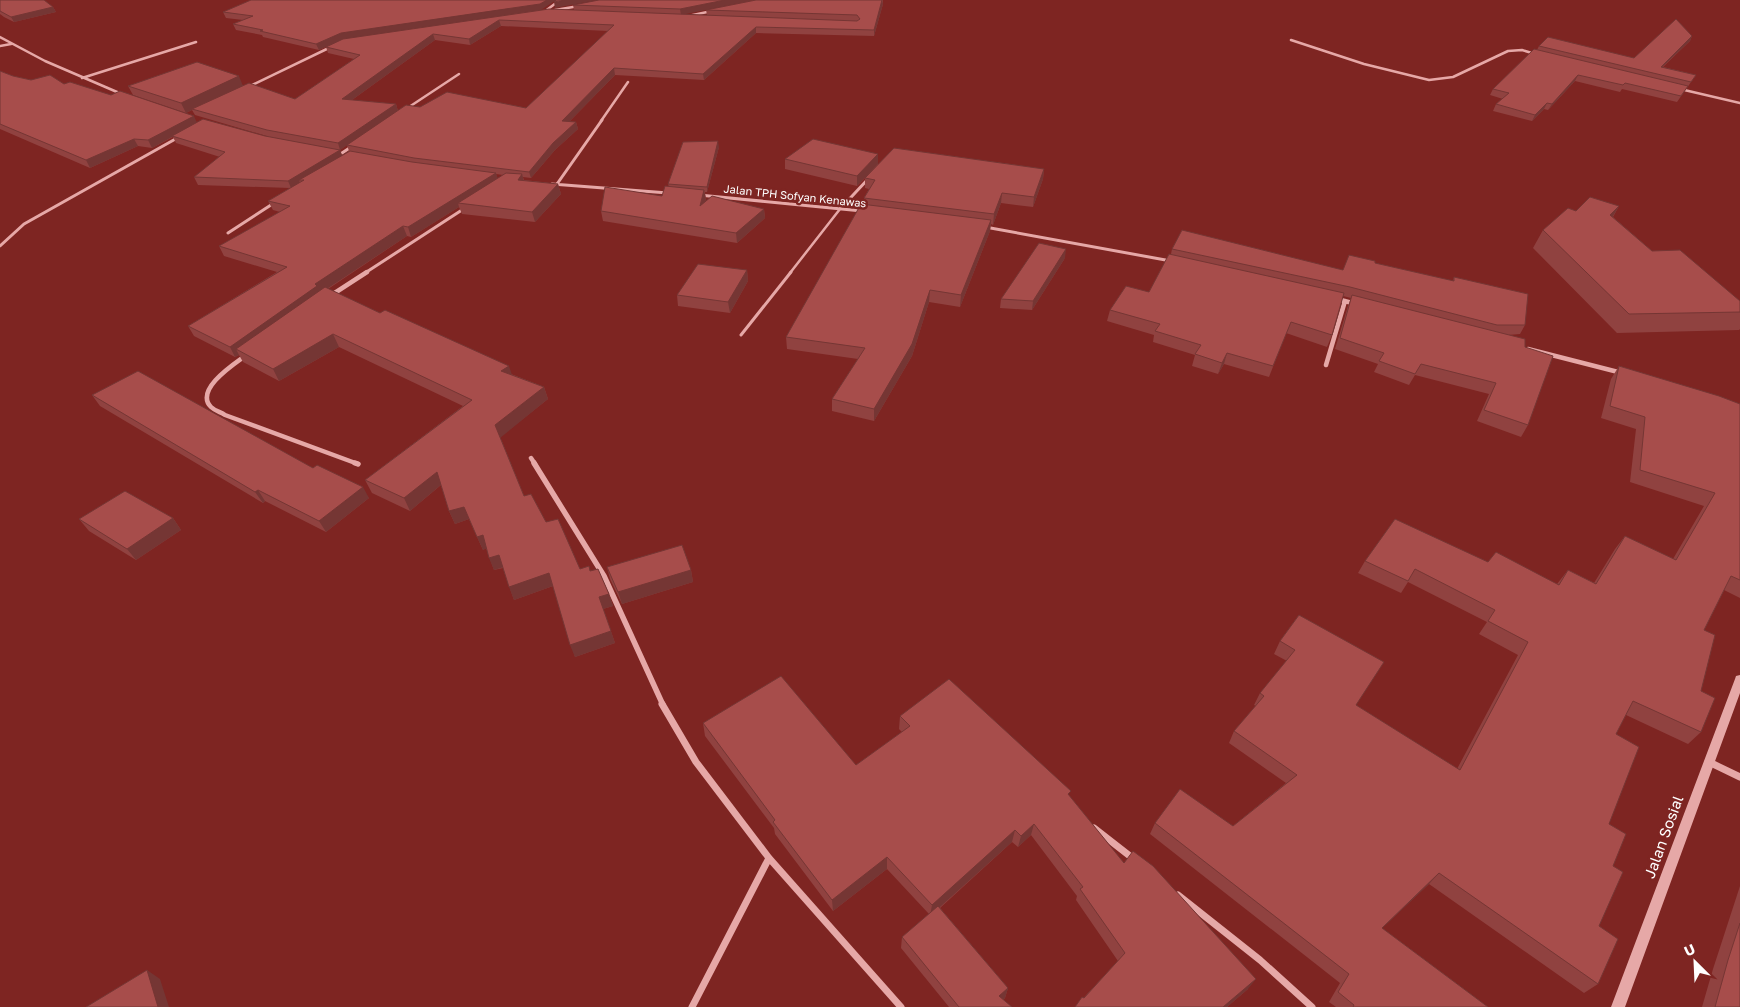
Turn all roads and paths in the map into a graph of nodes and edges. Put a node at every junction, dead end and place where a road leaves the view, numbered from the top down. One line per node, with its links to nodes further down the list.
1 (560, 0): 4 (street)
2 (588, 5): 4 (street)
3 (712, 11): 6 (street)
4 (544, 12): 5 (street)
5 (562, 13)
6 (694, 20)
7 (0, 37): 10 (street)
8 (1291, 40): 13 (street)
9 (196, 42): 15 (street)
10 (11, 44): 12 (street); 15 (street)
11 (338, 44): 17 (street)
12 (0, 46)
13 (1541, 55)
14 (459, 74): 21 (street)
15 (81, 78): 19 (street)
16 (628, 82): 29 (street)
17 (244, 88)
18 (1674, 88): 20 (street)
19 (131, 98)
20 (1740, 103)
21 (404, 111)
22 (180, 136): 38 (street)
23 (357, 142): 25 (street)
24 (333, 151): 25 (street)
25 (342, 153): 26 (street)
26 (348, 154)
27 (871, 176): 34 (street)
28 (549, 184): 29 (street)
29 (558, 184): 30 (street)
30 (672, 193)
31 (690, 194): 34 (street, Jalan TPH Sofyan Kenawas)
32 (276, 202): 37 (street)
33 (468, 206): 42 (street)
34 (840, 209): 35 (street, Jalan TPH Sofyan Kenawas); 44 (lane)
35 (869, 212)
36 (975, 225): 39 (street)
37 (228, 233)
38 (0, 246)
39 (1177, 262)
40 (1335, 298): 41 (street)
41 (1345, 301): 43 (street); 47 (street)
42 (321, 302)
43 (1364, 306)
44 (741, 335)
45 (1518, 346): 48 (street)
46 (248, 353): 50 (street)
47 (1326, 365)
48 (1624, 374)
49 (531, 458): 55 (street)
50 (358, 464)
51 (1740, 679): 52 (street, Jalan Sosial)
52 (1709, 762): 53 (street); 61 (street, Jalan Sosial)
53 (1740, 778)
54 (1092, 826): 56 (street)
55 (769, 858): 58 (street); 59 (street)
56 (1138, 863)
57 (1168, 887): 60 (street)
58 (692, 1007)
59 (901, 1007)
60 (1312, 1007)
61 (1618, 1007)

